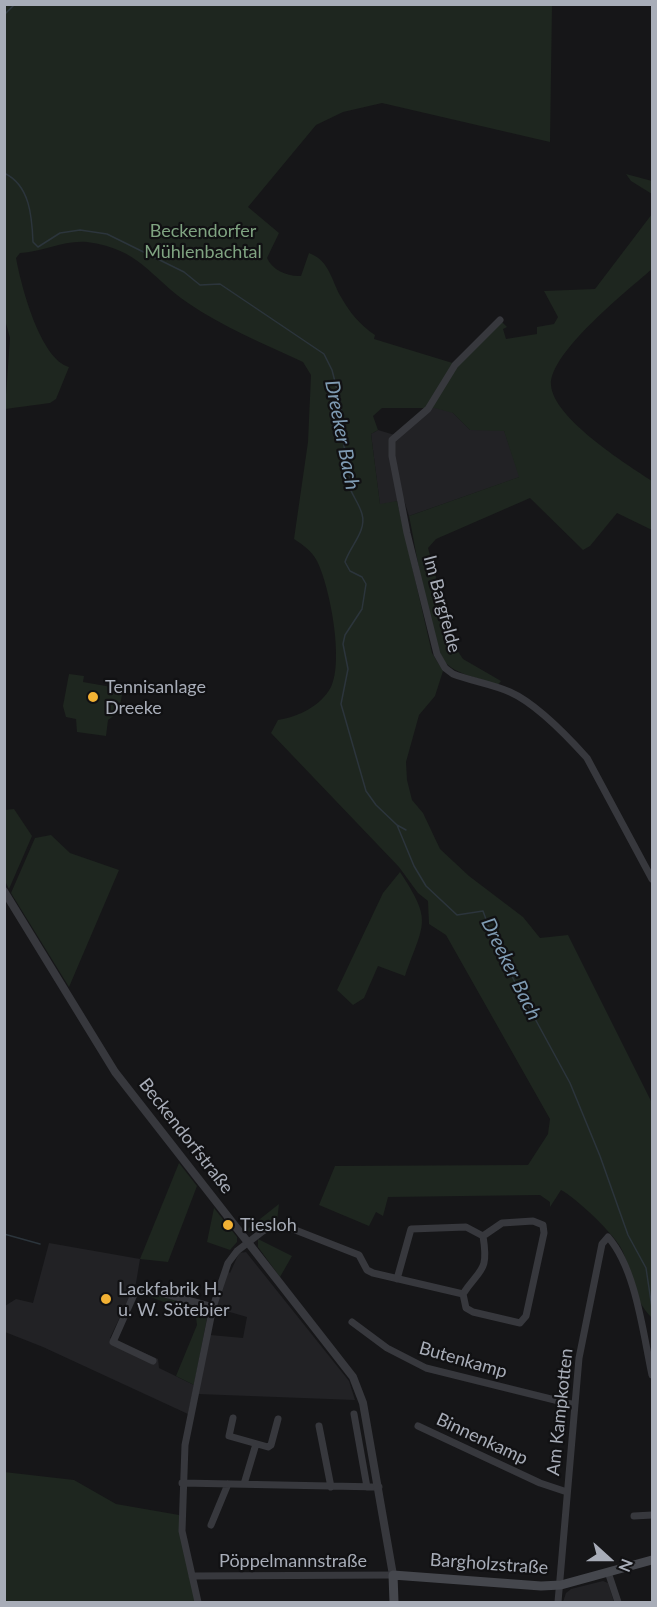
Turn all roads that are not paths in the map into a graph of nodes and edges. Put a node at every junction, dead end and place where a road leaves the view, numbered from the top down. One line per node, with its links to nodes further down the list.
1 (500, 320): 2 (street, Im Bargfelde)
2 (652, 879)
3 (4, 891): 5 (street, Beckendorfstraße)
4 (483, 1236): 6 (street); 7 (street); 7 (street)
5 (248, 1242): 6 (street); 8 (street); 24 (street, Beckendorfstraße)
6 (397, 1279): 7 (street)
7 (463, 1298)
8 (213, 1307): 10 (street); 19 (street)
9 (352, 1322): 12 (street, Butenkamp)
10 (153, 1362)
11 (652, 1375): 12 (street, Am Kampkotten)
12 (574, 1406): 25 (street, Am Kampkotten)
13 (354, 1414): 23 (street)
14 (233, 1418): 18 (street)
15 (278, 1419): 18 (street)
16 (319, 1426): 22 (street)
17 (418, 1426): 25 (street, Binnenkamp)
18 (256, 1444): 21 (street)
19 (182, 1483): 20 (street); 32 (street)
20 (228, 1484): 21 (street); 28 (street)
21 (244, 1484): 22 (street)
22 (331, 1487): 23 (street)
23 (367, 1487): 24 (street)
24 (379, 1487): 31 (street, Beckendorfstraße)
25 (567, 1492): 33 (street, Am Kampkotten)
26 (652, 1515): 27 (street)
27 (634, 1516)
28 (211, 1525)
29 (652, 1560): 30 (main road, Bargholzstraße)
30 (608, 1572): 33 (main road, Bargholzstraße); 37 (street)
31 (393, 1575): 32 (street, Pöppelmannstraße); 33 (main road, Bargholzstraße); 35 (main road, Beckendorfstraße)
32 (192, 1576): 34 (street)
33 (561, 1585): 36 (street, Am Kampkotten)
34 (198, 1602)
35 (394, 1602)
36 (558, 1602)
37 (618, 1602)

